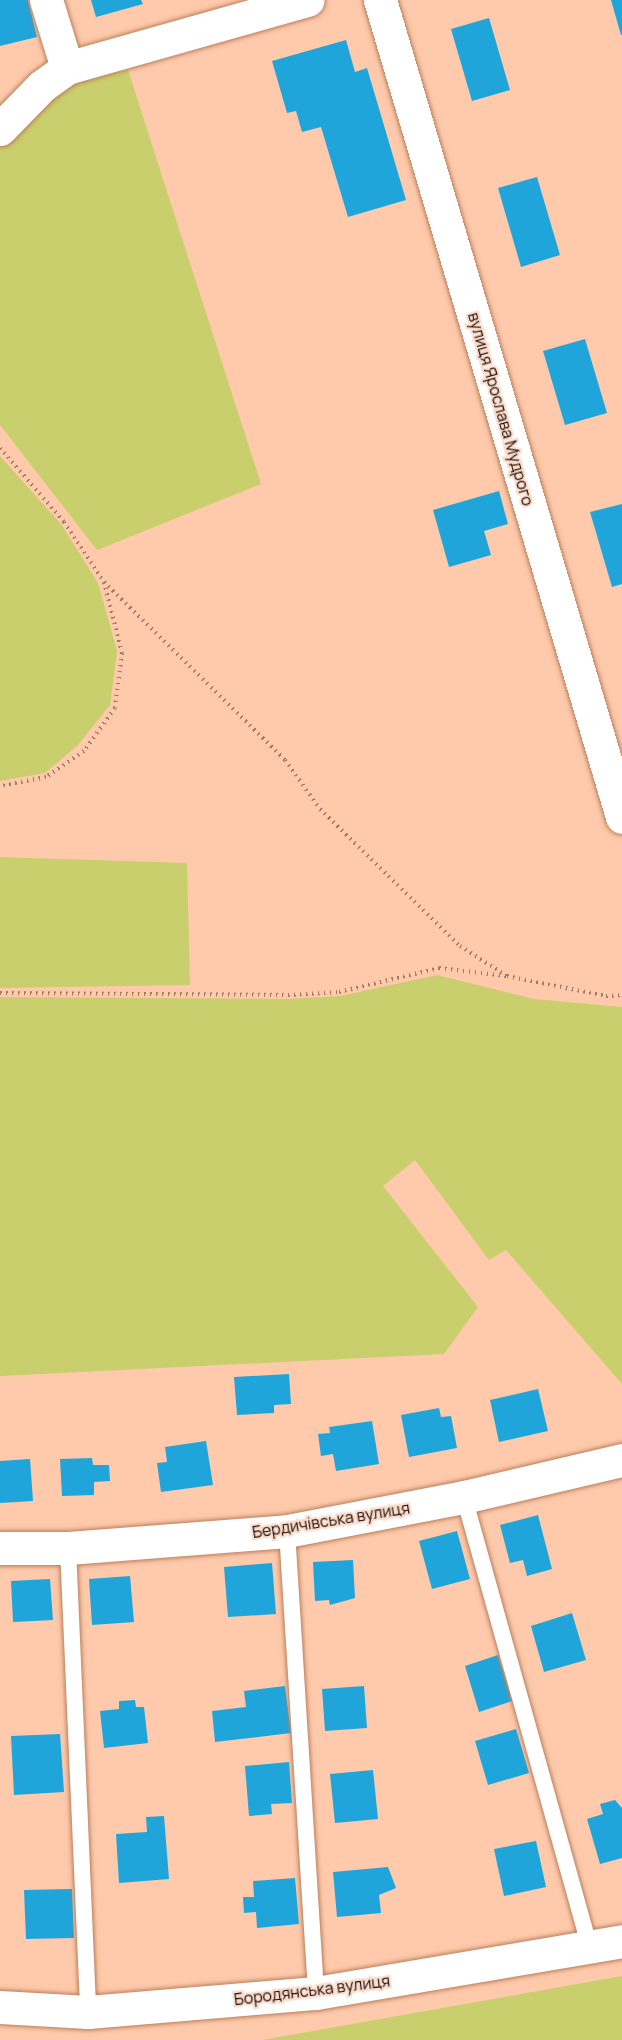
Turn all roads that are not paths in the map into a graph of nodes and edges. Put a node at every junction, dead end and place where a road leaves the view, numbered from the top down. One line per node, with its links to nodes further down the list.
1 (46, 0): 4 (street)
2 (308, 0): 4 (street)
3 (380, 0): 6 (street, вулиця Ярослава Мудрого)
4 (67, 68): 5 (street)
5 (0, 129)
6 (622, 817)
7 (622, 1460): 8 (street, Бердичівська вулиця)
8 (464, 1497): 9 (street, Бердичівська вулиця); 13 (lane)
9 (287, 1531): 11 (street, Бердичівська вулиця); 14 (lane)
10 (0, 1548): 11 (street, Бердичівська вулиця)
11 (68, 1548): 16 (lane)
12 (622, 1941): 13 (street, Бородянська вулиця)
13 (590, 1948): 14 (street, Бородянська вулиця)
14 (316, 1993): 16 (street, Бородянська вулиця)
15 (0, 2007): 16 (street, Бородянська вулиця)
16 (88, 2012)

